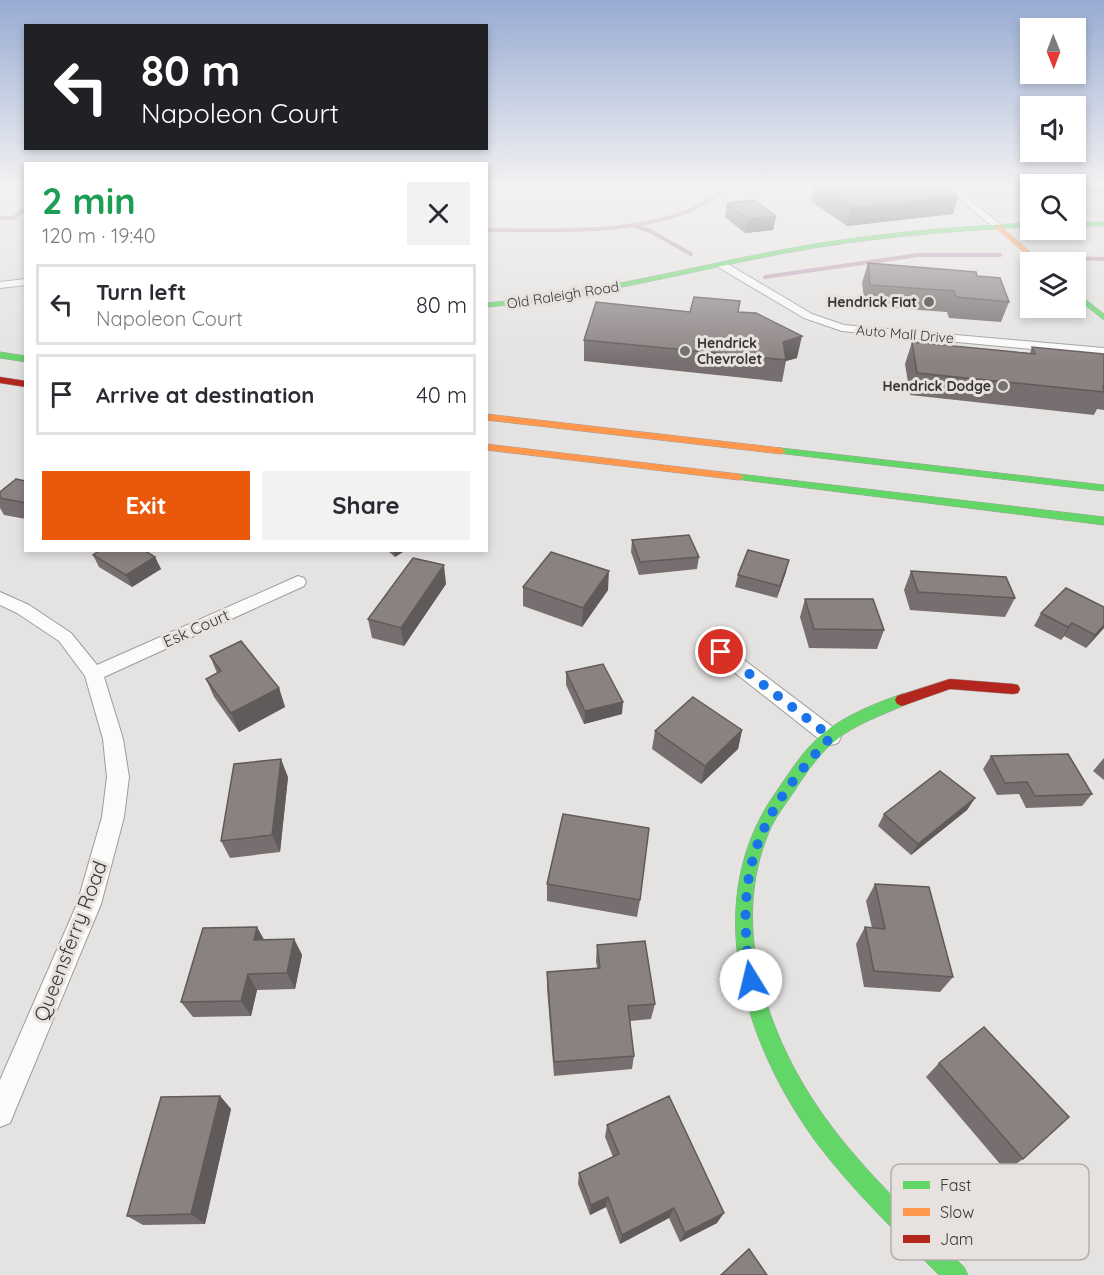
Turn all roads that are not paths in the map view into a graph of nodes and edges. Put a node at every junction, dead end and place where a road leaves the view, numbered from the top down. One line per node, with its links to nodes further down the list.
1 (828, 244): 2 (main road, Old Raleigh Road)
2 (722, 264): 6 (main road, Old Raleigh Road); 8 (street, Auto Mall Drive)
3 (24, 282): 4 (street)
4 (0, 285)
5 (1086, 303): 7 (main road)
6 (488, 305)
7 (1104, 318)
8 (1104, 352)
9 (0, 355): 10 (main road)
10 (24, 359)
11 (0, 380): 12 (main road)
12 (24, 384)
13 (488, 417): 15 (main road)
14 (488, 447): 16 (main road)
15 (1104, 488)
16 (1104, 521)
17 (298, 582): 20 (street, Esk Court)
18 (0, 598): 20 (street, Queensferry Road)
19 (721, 652): 22 (street)
20 (94, 674): 23 (street, Queensferry Road)
21 (1013, 688): 22 (main road)
22 (831, 737): 24 (main road)
23 (0, 1113)
24 (891, 1211)
25 (941, 1260): 26 (main road)
26 (956, 1275)

